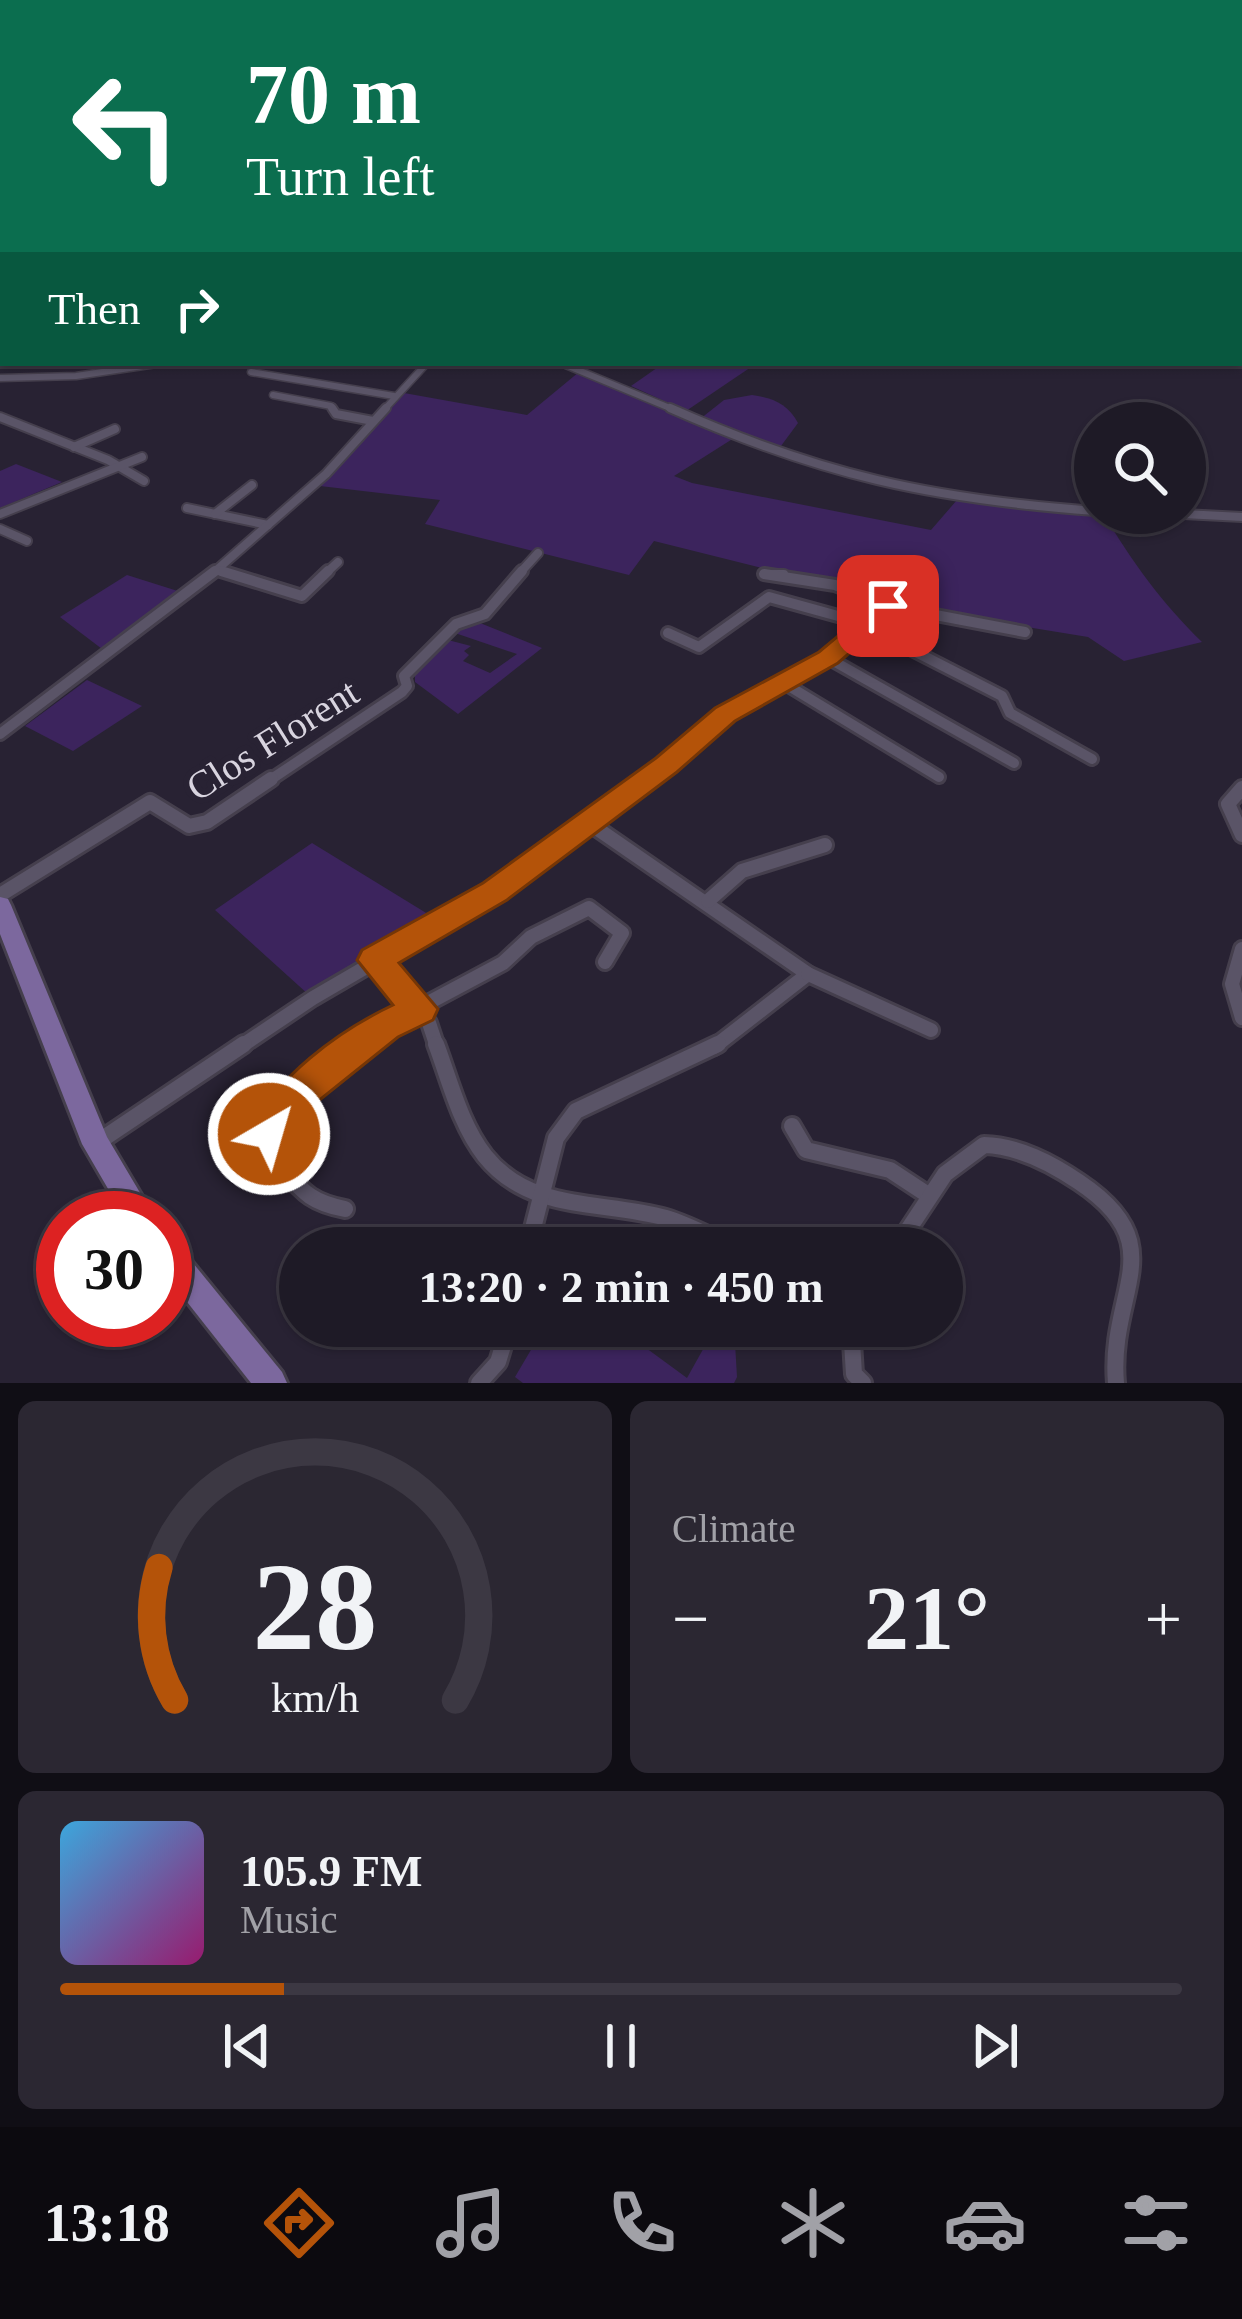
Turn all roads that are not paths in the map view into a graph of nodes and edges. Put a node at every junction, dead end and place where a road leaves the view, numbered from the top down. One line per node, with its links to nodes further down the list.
1 (143, 366): 5 (street)
2 (425, 366): 7 (street)
3 (568, 366): 17 (street)
4 (251, 371): 7 (street)
5 (0, 378)
6 (273, 395): 9 (street)
7 (394, 396): 9 (street)
8 (0, 417): 11 (street)
9 (373, 421): 22 (street)
10 (115, 430): 11 (street)
11 (72, 448): 13 (street)
12 (142, 457): 13 (street)
13 (119, 469): 14 (street); 18 (street)
14 (144, 481)
15 (252, 485): 19 (street)
16 (187, 508): 19 (street)
17 (1074, 509)
18 (0, 514)
19 (215, 514): 22 (street)
20 (1206, 515): 21 (street)
21 (1242, 517)
22 (268, 524): 27 (street)
23 (0, 529): 24 (street)
24 (27, 541)
25 (538, 553): 43 (street, Clos Florent)
26 (338, 562): 27 (street)
27 (217, 570): 35 (street)
28 (764, 574): 29 (street)
29 (888, 606): 30 (street); 31 (street)
30 (866, 625): 32 (street); 33 (street); 36 (street)
31 (1025, 632)
32 (668, 633)
33 (828, 658): 34 (street); 37 (street)
34 (787, 685): 38 (street); 40 (street)
35 (0, 734)
36 (1092, 759)
37 (1014, 763)
38 (940, 777)
39 (1242, 788): 41 (street)
40 (589, 823): 44 (street); 47 (street)
41 (1242, 835)
42 (825, 845): 44 (street)
43 (0, 895)
44 (708, 901): 49 (street)
45 (0, 905): 54 (main road)
46 (1242, 949): 51 (street)
47 (375, 960): 50 (street); 54 (street)
48 (605, 962): 50 (street)
49 (808, 974): 52 (street); 57 (street)
50 (420, 1009): 57 (street); 58 (street)
51 (1242, 1018)
52 (932, 1030)
53 (791, 1126): 56 (street)
54 (96, 1144): 55 (main road)
55 (125, 1191)
56 (928, 1195): 61 (street); 68 (street)
57 (540, 1197): 59 (street); 60 (street)
58 (345, 1209)
59 (533, 1227)
60 (687, 1227)
61 (909, 1227)
62 (192, 1284): 66 (main road)
63 (503, 1347): 67 (street)
64 (852, 1347): 65 (street)
65 (856, 1380)
66 (272, 1383)
67 (479, 1383)
68 (1116, 1383)

